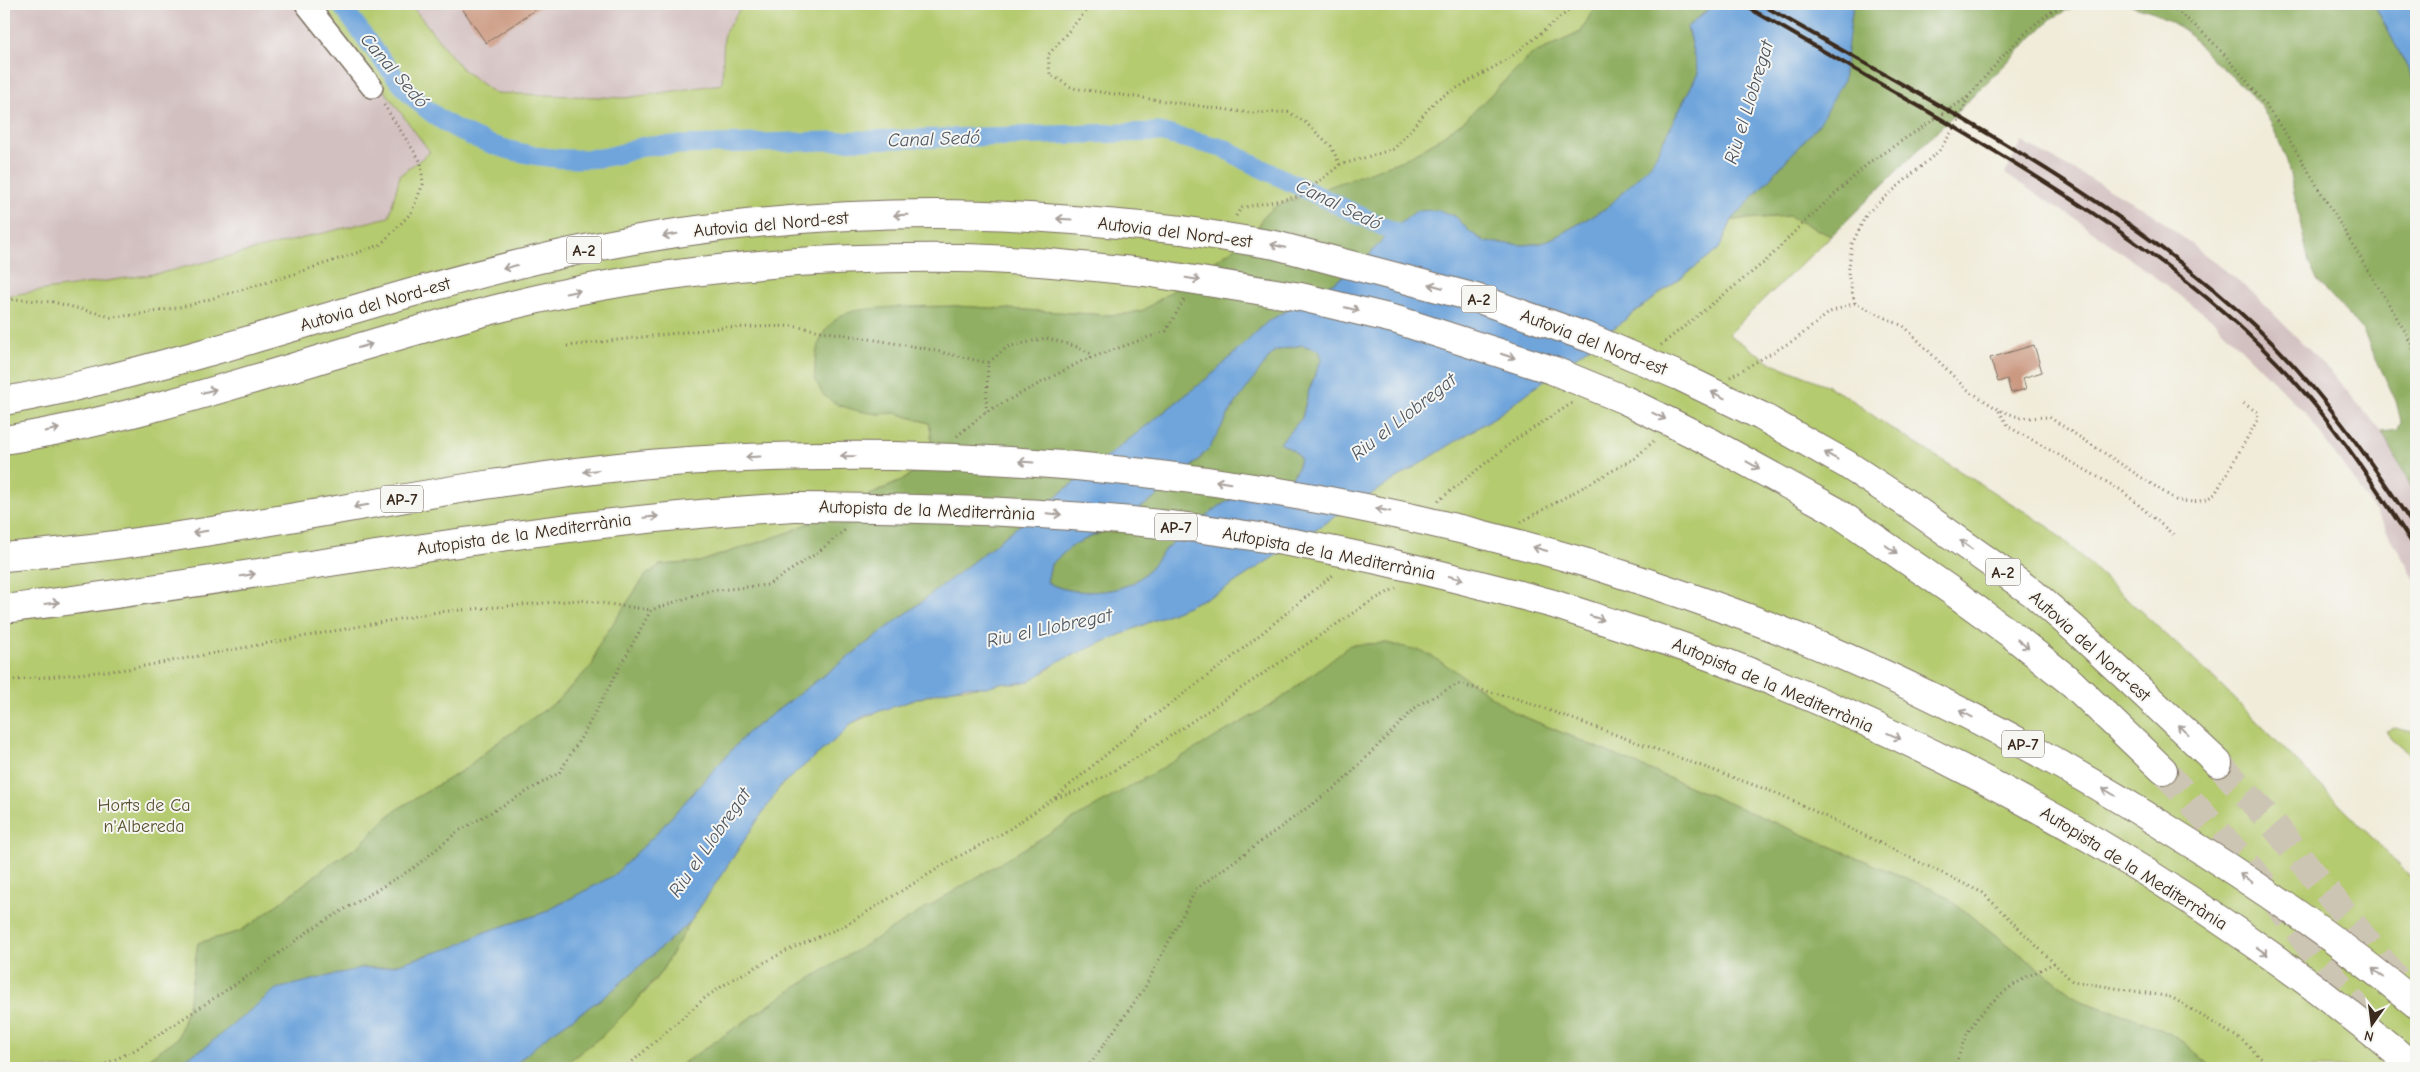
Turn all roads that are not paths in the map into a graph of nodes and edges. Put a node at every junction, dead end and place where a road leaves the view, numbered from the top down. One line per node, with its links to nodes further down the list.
1 (306, 4): 2 (street)
2 (372, 87)
3 (4, 401): 7 (highway, Autovia del Nord-est / A-2, one-way to 3, bridge)
4 (4, 440): 8 (highway, A-2, one-way to 8, bridge)
5 (4, 557): 9 (highway, AP-7, one-way to 5, bridge)
6 (4, 609): 10 (highway, Autopista de la Mediterrània / AP-7, one-way to 10, bridge)
7 (2218, 764)
8 (2163, 770)
9 (2416, 1004)
10 (2415, 1068)

